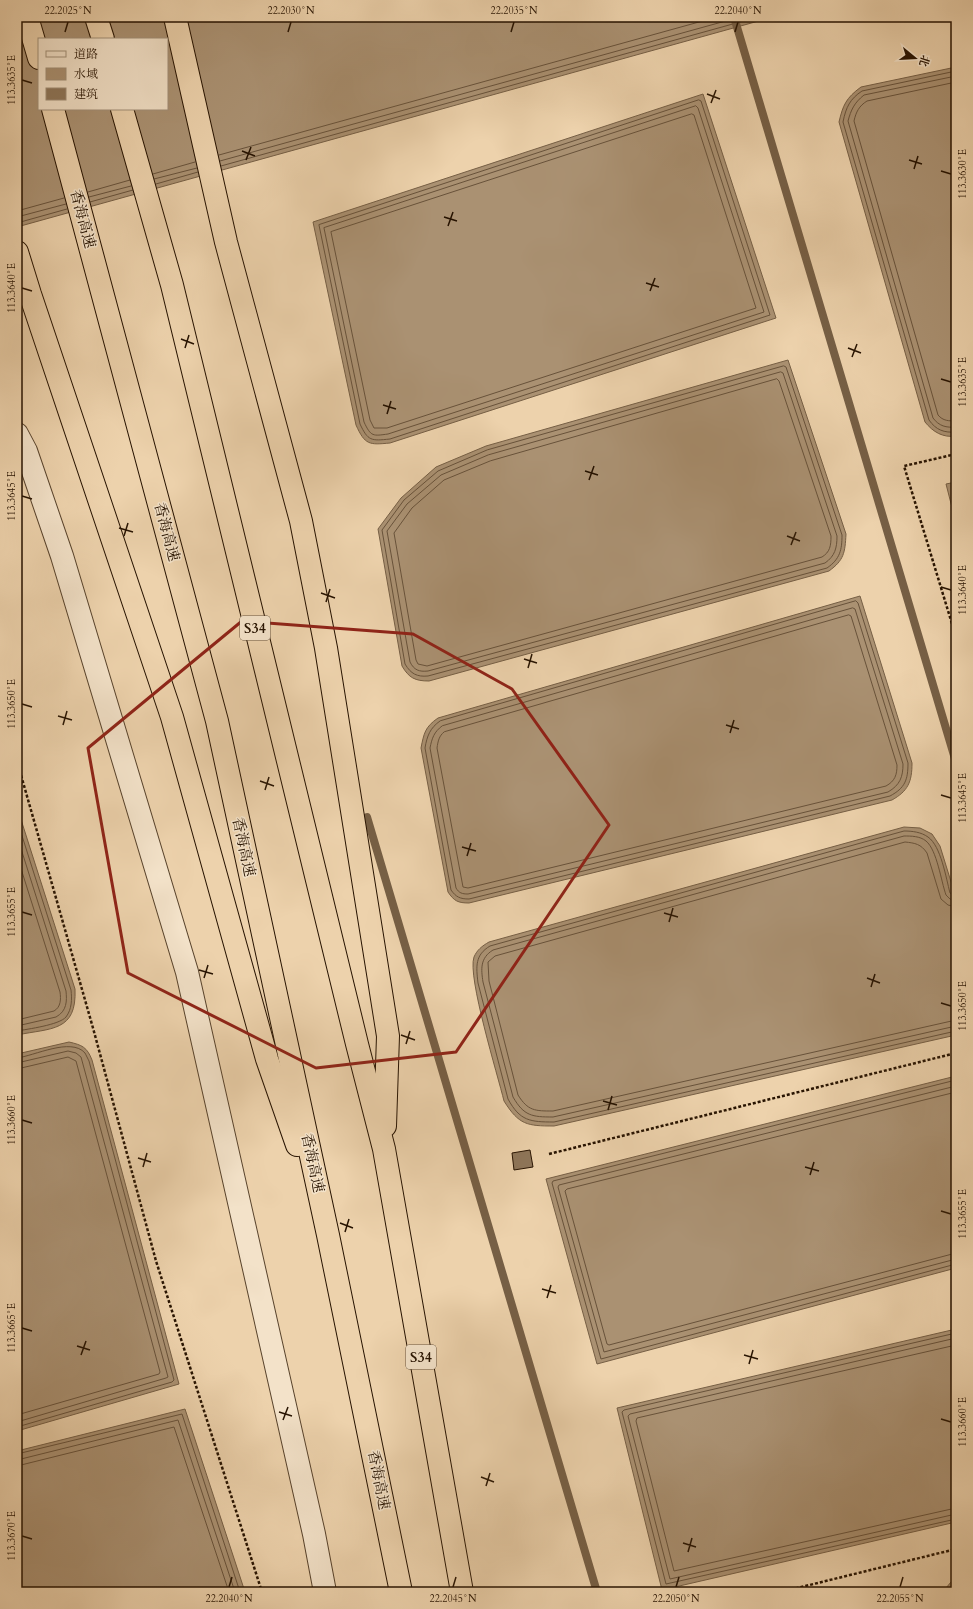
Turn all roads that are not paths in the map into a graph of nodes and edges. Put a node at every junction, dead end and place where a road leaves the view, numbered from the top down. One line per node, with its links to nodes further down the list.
1 (27, 17): 5 (highway)
2 (96, 17): 4 (highway)
3 (175, 17): 10 (highway)
4 (103, 38)
5 (38, 55)
6 (54, 110): 11 (highway, 香海高速)
7 (122, 110): 10 (highway, S34)
8 (17, 252): 11 (highway)
9 (17, 434): 12 (street)
10 (384, 1149): 14 (highway, S34)
11 (328, 1235): 13 (highway, 香海高速)
12 (325, 1592)
13 (401, 1592)
14 (462, 1592)

